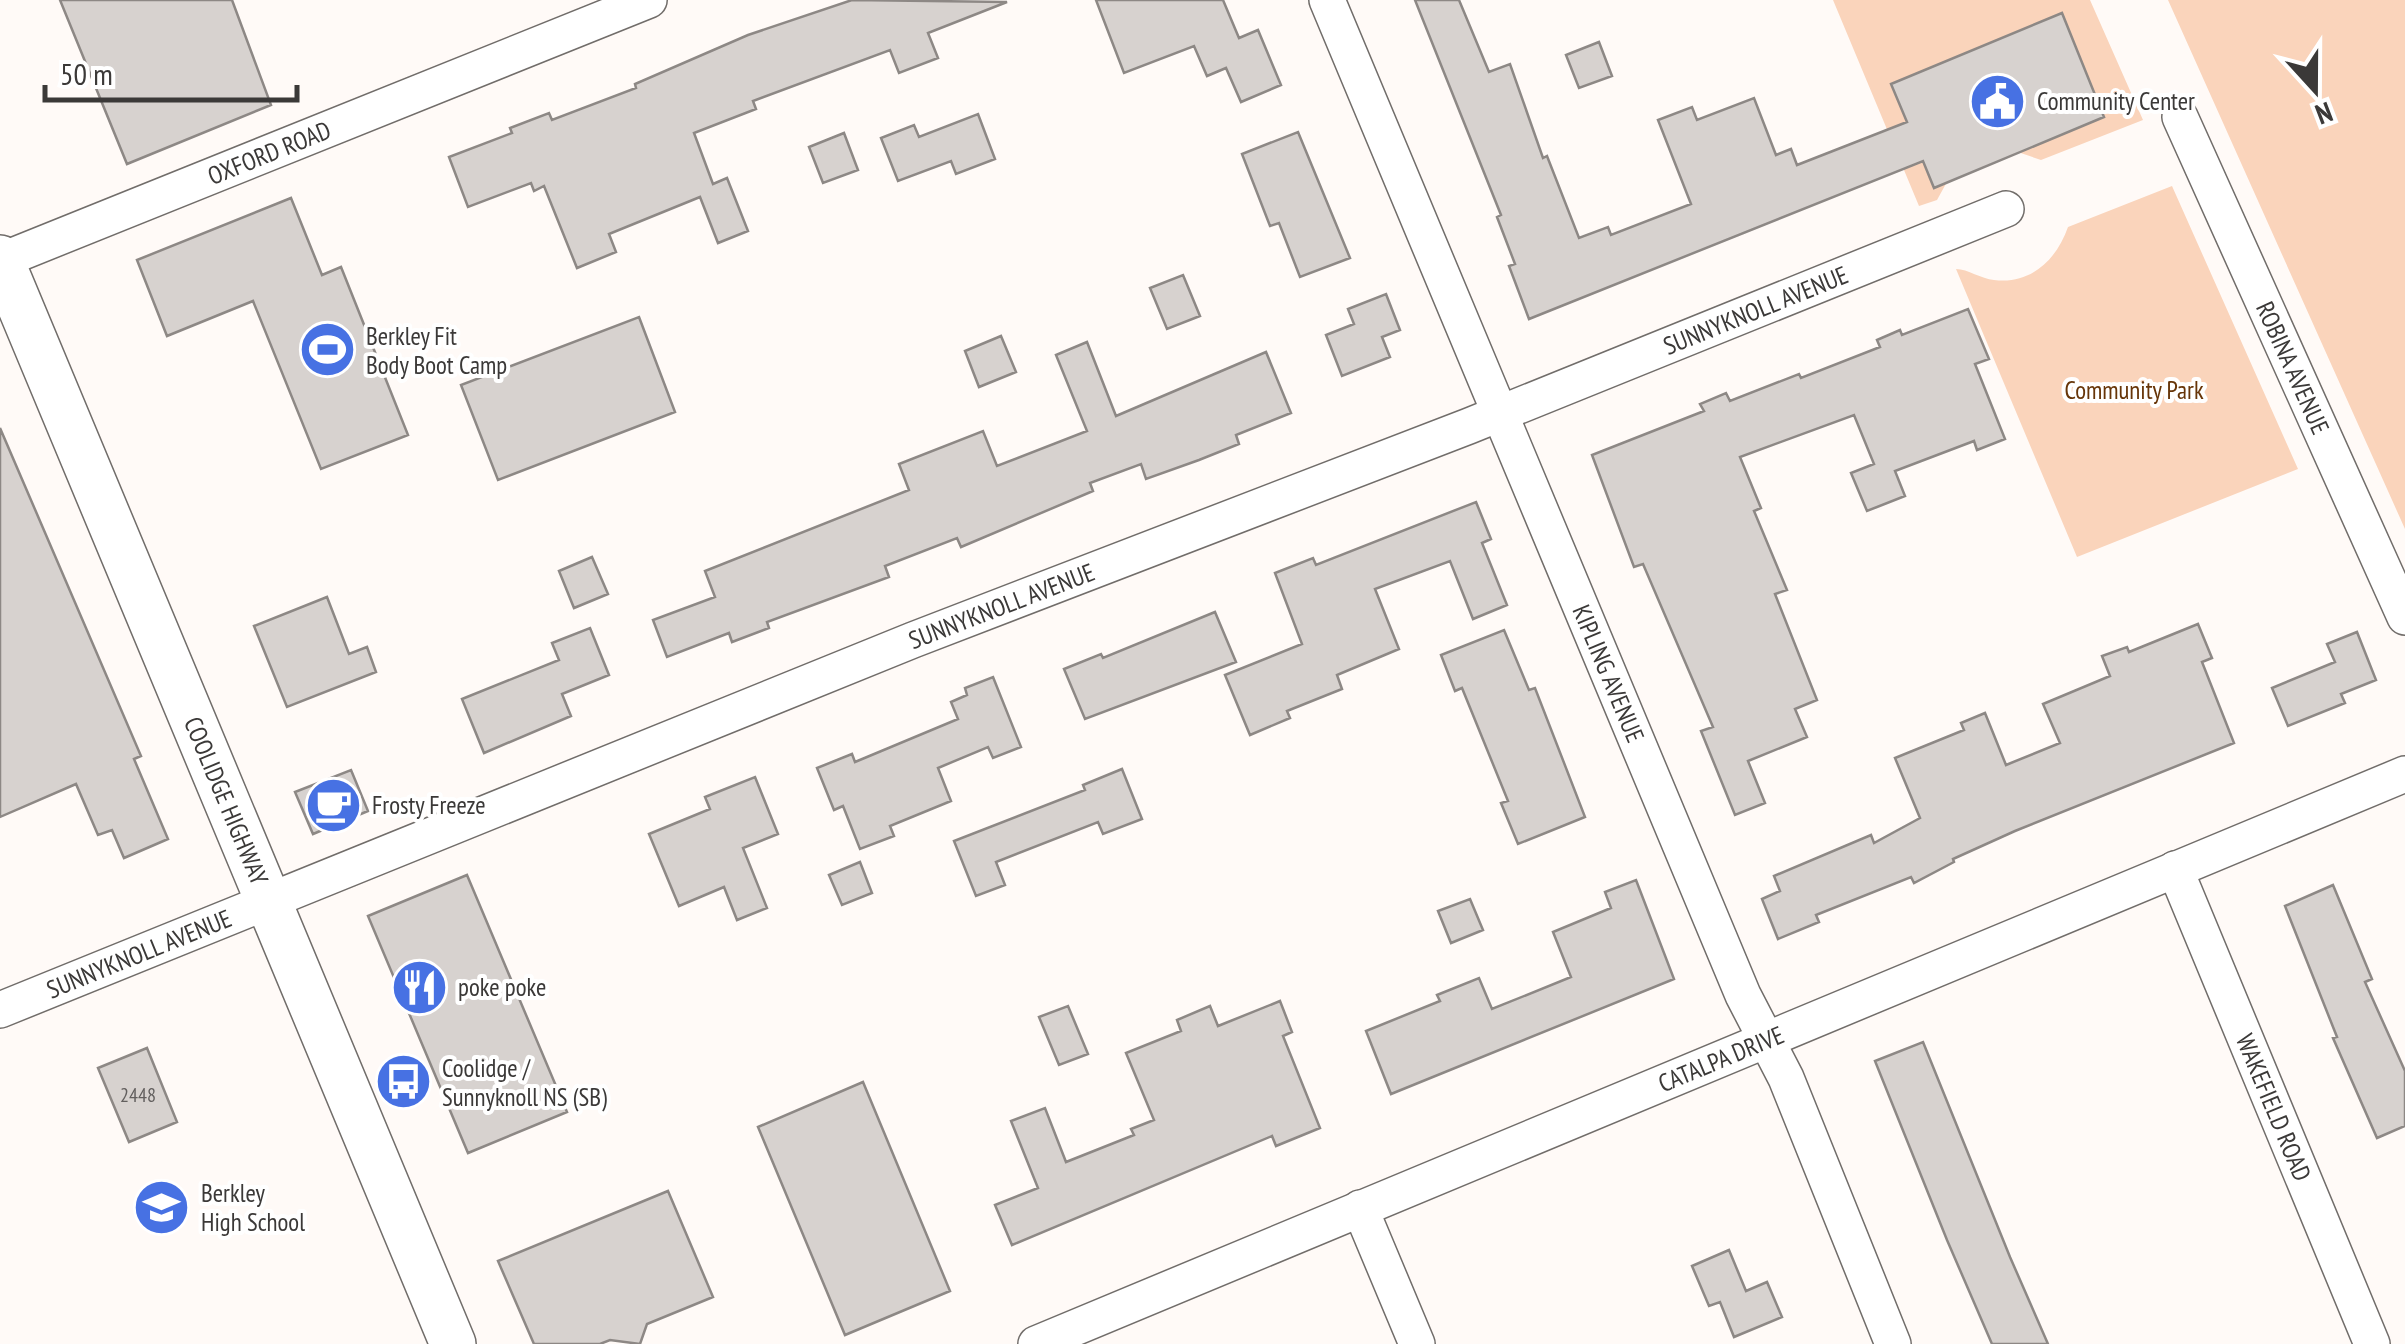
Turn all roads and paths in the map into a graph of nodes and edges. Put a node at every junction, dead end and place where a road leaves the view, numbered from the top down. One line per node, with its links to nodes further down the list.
1 (649, 0): 5 (street, OXFORD ROAD)
2 (1327, 0): 6 (street, KIPLING AVENUE)
3 (2180, 117): 7 (street, ROBINA AVENUE)
4 (2006, 209): 6 (street, SUNNYKNOLL AVENUE)
5 (0, 260): 10 (main road, COOLIDGE HIGHWAY)
6 (1499, 413): 10 (street, SUNNYKNOLL AVENUE); 12 (street, KIPLING AVENUE)
7 (2405, 618)
8 (2405, 774): 9 (street, CATALPA DRIVE)
9 (2175, 869): 12 (street, CATALPA DRIVE); 18 (street, WAKEFIELD ROAD)
10 (266, 898): 11 (street, SUNNYKNOLL AVENUE); 14 (main road, COOLIDGE HIGHWAY)
11 (0, 1010)
12 (1765, 1040): 13 (street, CATALPA DRIVE); 17 (street, KIPLING AVENUE)
13 (1360, 1208): 15 (street, CATALPA DRIVE); 16 (street)
14 (453, 1344)
15 (1036, 1344)
16 (1416, 1344)
17 (1893, 1344)
18 (2372, 1344)

